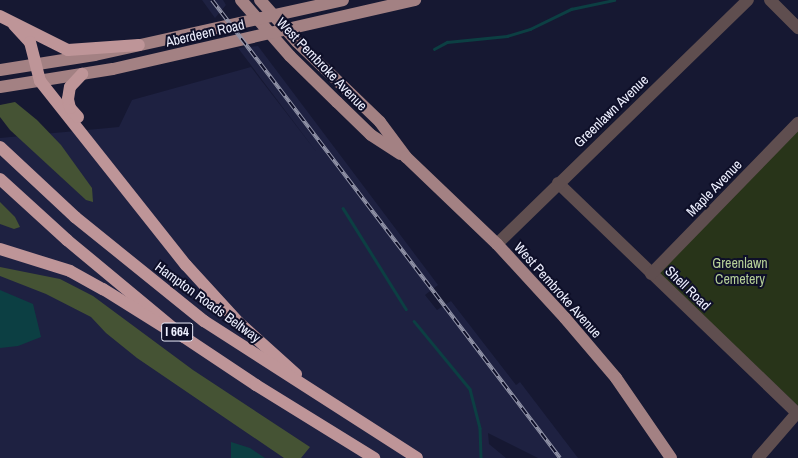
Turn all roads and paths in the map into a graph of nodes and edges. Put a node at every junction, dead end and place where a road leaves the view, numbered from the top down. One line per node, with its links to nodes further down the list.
1 (241, 0): 9 (main road, West Pembroke Avenue)
2 (260, 0): 8 (main road, West Pembroke Avenue)
3 (343, 0): 8 (main road, Aberdeen Road)
4 (415, 0): 12 (main road, Aberdeen Road)
5 (748, 0): 24 (street, Greenlawn Avenue)
6 (770, 0): 11 (street)
7 (0, 16): 10 (highway)
8 (273, 16): 9 (main road, Aberdeen Road); 12 (main road, West Pembroke Avenue)
9 (258, 20): 13 (main road, West Pembroke Avenue); 14 (main road, Aberdeen Road)
10 (14, 25): 14 (highway); 15 (highway)
11 (798, 28)
12 (286, 30): 13 (main road, Aberdeen Road); 22 (main road, West Pembroke Avenue)
13 (270, 34): 17 (main road, Aberdeen Road); 22 (main road, West Pembroke Avenue)
14 (139, 45): 15 (main road, Aberdeen Road)
15 (36, 65): 16 (main road, Aberdeen Road); 18 (highway)
16 (0, 70)
17 (82, 74): 18 (main road, Aberdeen Road); 25 (highway)
18 (40, 81): 19 (main road, Aberdeen Road); 25 (highway)
19 (0, 87)
20 (798, 123): 28 (street, Maple Avenue)
21 (0, 147): 30 (highway, Hampton Roads Beltway / I 664)
22 (406, 157): 26 (main road, West Pembroke Avenue)
23 (0, 179): 29 (highway, I 664)
24 (558, 183): 26 (street, Greenlawn Avenue); 28 (street, Shell Road)
25 (128, 191): 30 (highway)
26 (497, 244): 34 (main road, West Pembroke Avenue)
27 (0, 249): 29 (highway)
28 (651, 274): 31 (street, Shell Road)
29 (184, 337): 32 (highway, I 664)
30 (319, 395): 33 (highway, Hampton Roads Beltway / I 664)
31 (797, 413): 35 (street)
32 (374, 458)
33 (417, 458)
34 (671, 458)
35 (758, 458)

